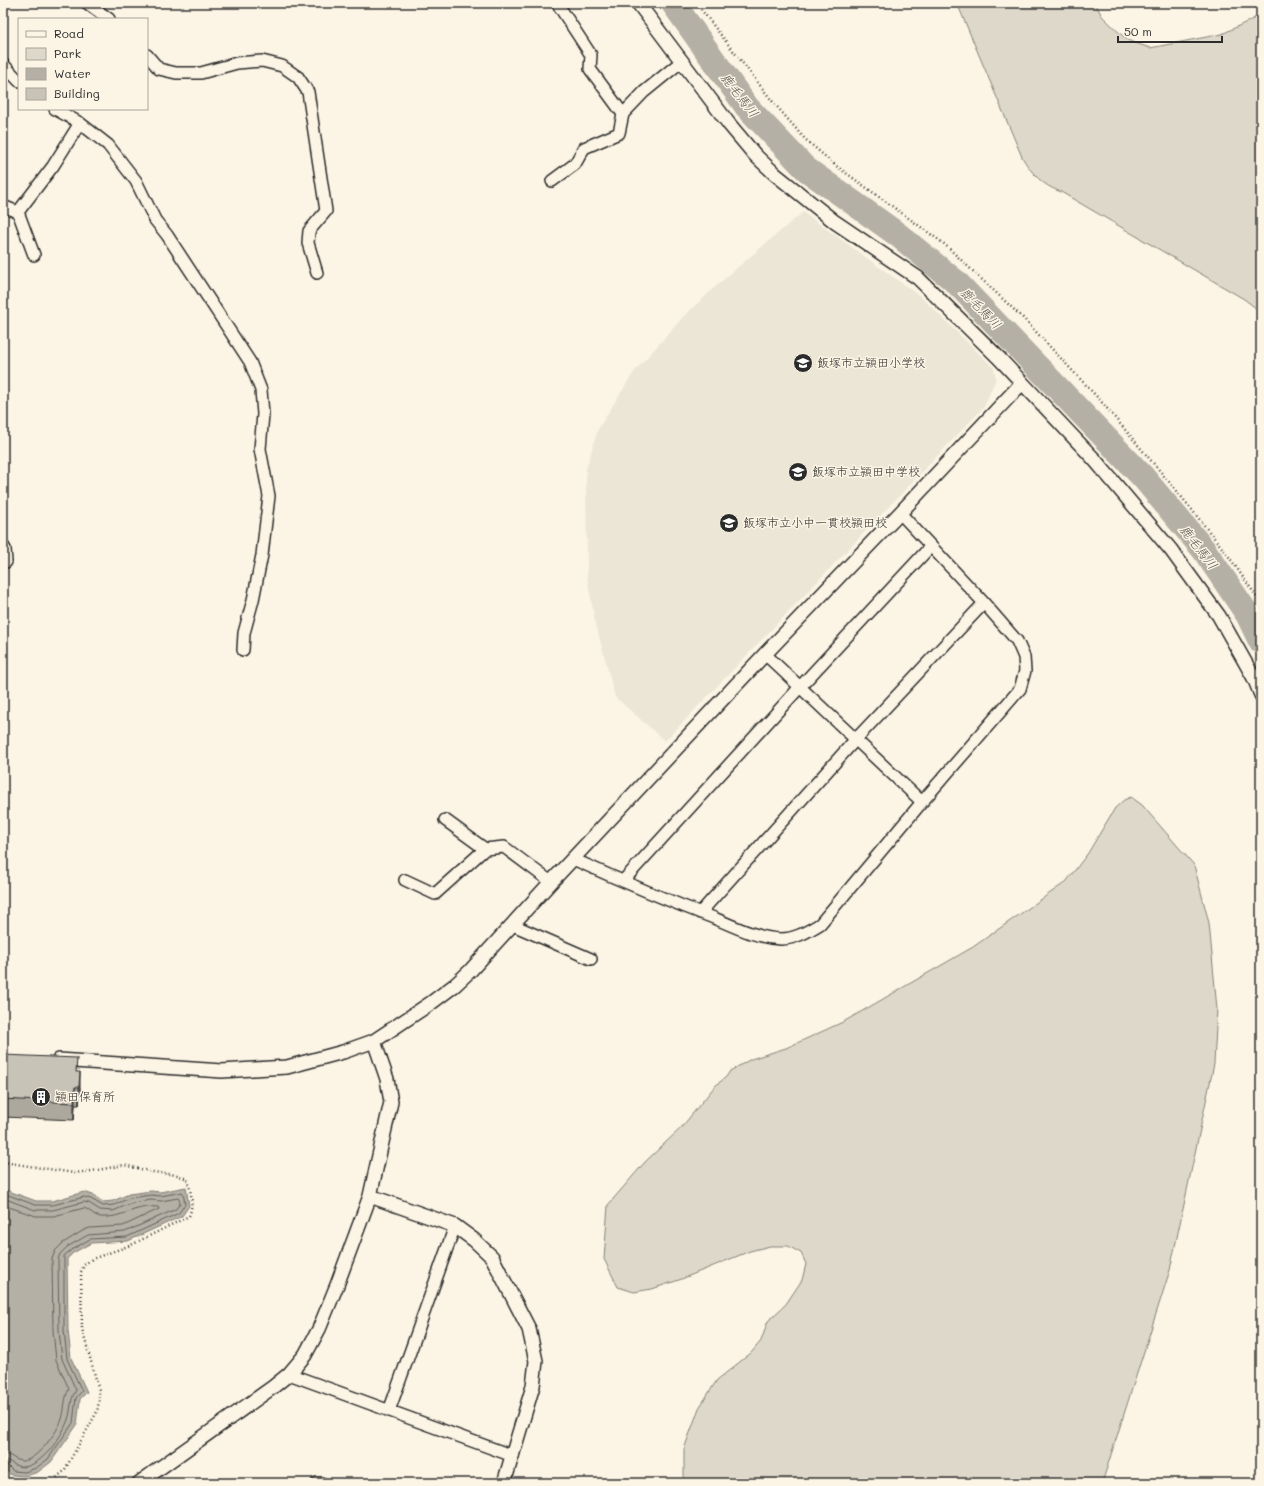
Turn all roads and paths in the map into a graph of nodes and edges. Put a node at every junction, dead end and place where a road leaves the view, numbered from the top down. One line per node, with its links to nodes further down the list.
1 (86, 3): 5 (street)
2 (557, 3): 11 (street)
3 (638, 3): 7 (street)
4 (696, 3): 24 (path)
5 (108, 18)
6 (148, 55): 17 (street)
7 (682, 61): 11 (street); 18 (street)
8 (3, 64): 9 (street)
9 (18, 80)
10 (57, 110): 12 (street)
11 (624, 114): 13 (street)
12 (80, 123): 15 (street); 25 (street)
13 (552, 181)
14 (3, 206): 15 (street)
15 (18, 212): 16 (street)
16 (34, 255)
17 (317, 274)
18 (1022, 383): 19 (street); 28 (street)
19 (900, 513): 21 (street); 26 (street)
20 (3, 546): 22 (street)
21 (931, 546): 23 (street); 27 (street)
22 (6, 562)
23 (984, 603): 29 (street); 30 (street)
24 (1261, 603)
25 (242, 650)
26 (765, 654): 27 (street); 33 (street)
27 (799, 688): 29 (street); 35 (street)
28 (1261, 695)
29 (856, 739): 30 (street); 37 (street)
30 (922, 802): 37 (street)
31 (445, 820): 32 (street)
32 (485, 849): 34 (street); 36 (street)
33 (573, 859): 35 (street); 36 (street)
34 (405, 880)
35 (623, 881): 37 (street)
36 (551, 882): 38 (street)
37 (700, 913)
38 (513, 925): 39 (street); 40 (street)
39 (591, 959)
40 (374, 1040): 41 (street); 43 (street)
41 (50, 1059)
42 (3, 1162): 50 (path)
43 (370, 1196): 44 (street); 45 (street)
44 (455, 1226): 46 (street); 47 (street)
45 (289, 1374): 46 (street); 51 (street)
46 (389, 1411): 47 (street)
47 (513, 1456): 54 (street)
48 (3, 1479): 49 (path)
49 (8, 1483)
50 (48, 1483)
51 (139, 1483)
52 (317, 1483): 53 (street)
53 (321, 1483)
54 (504, 1483)

